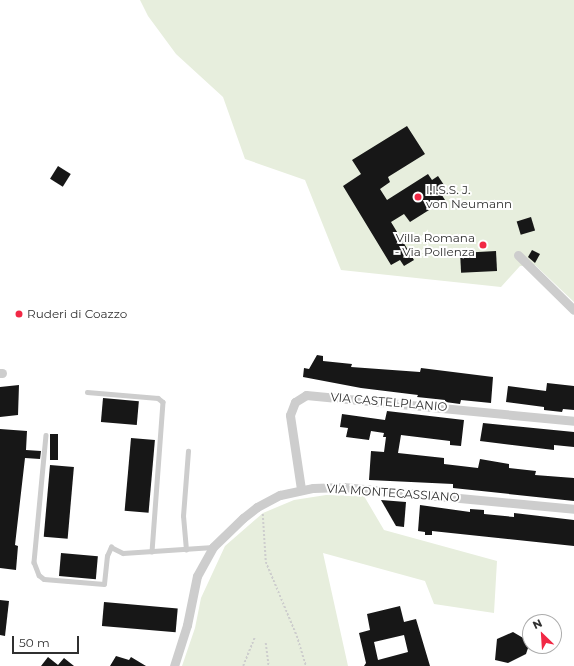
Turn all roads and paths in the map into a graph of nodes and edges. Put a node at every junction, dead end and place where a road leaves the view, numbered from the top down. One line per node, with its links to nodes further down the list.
1 (518, 255): 2 (street)
2 (574, 310)
3 (87, 392): 12 (lane)
4 (574, 421): 7 (street, VIA CASTELPLANIO)
5 (46, 435): 12 (lane)
6 (188, 451): 11 (lane)
7 (301, 489): 8 (street, VIA MONTECASSIANO); 10 (street, VIA MONTECASSIANO)
8 (574, 509)
9 (262, 512): 18 (path)
10 (213, 547): 11 (lane); 15 (street, VIA MONTECASSIANO)
11 (186, 550): 12 (lane)
12 (152, 552)
13 (255, 637): 16 (path)
14 (266, 643): 17 (path)
15 (174, 666)
16 (243, 666)
17 (269, 666)
18 (306, 666)

